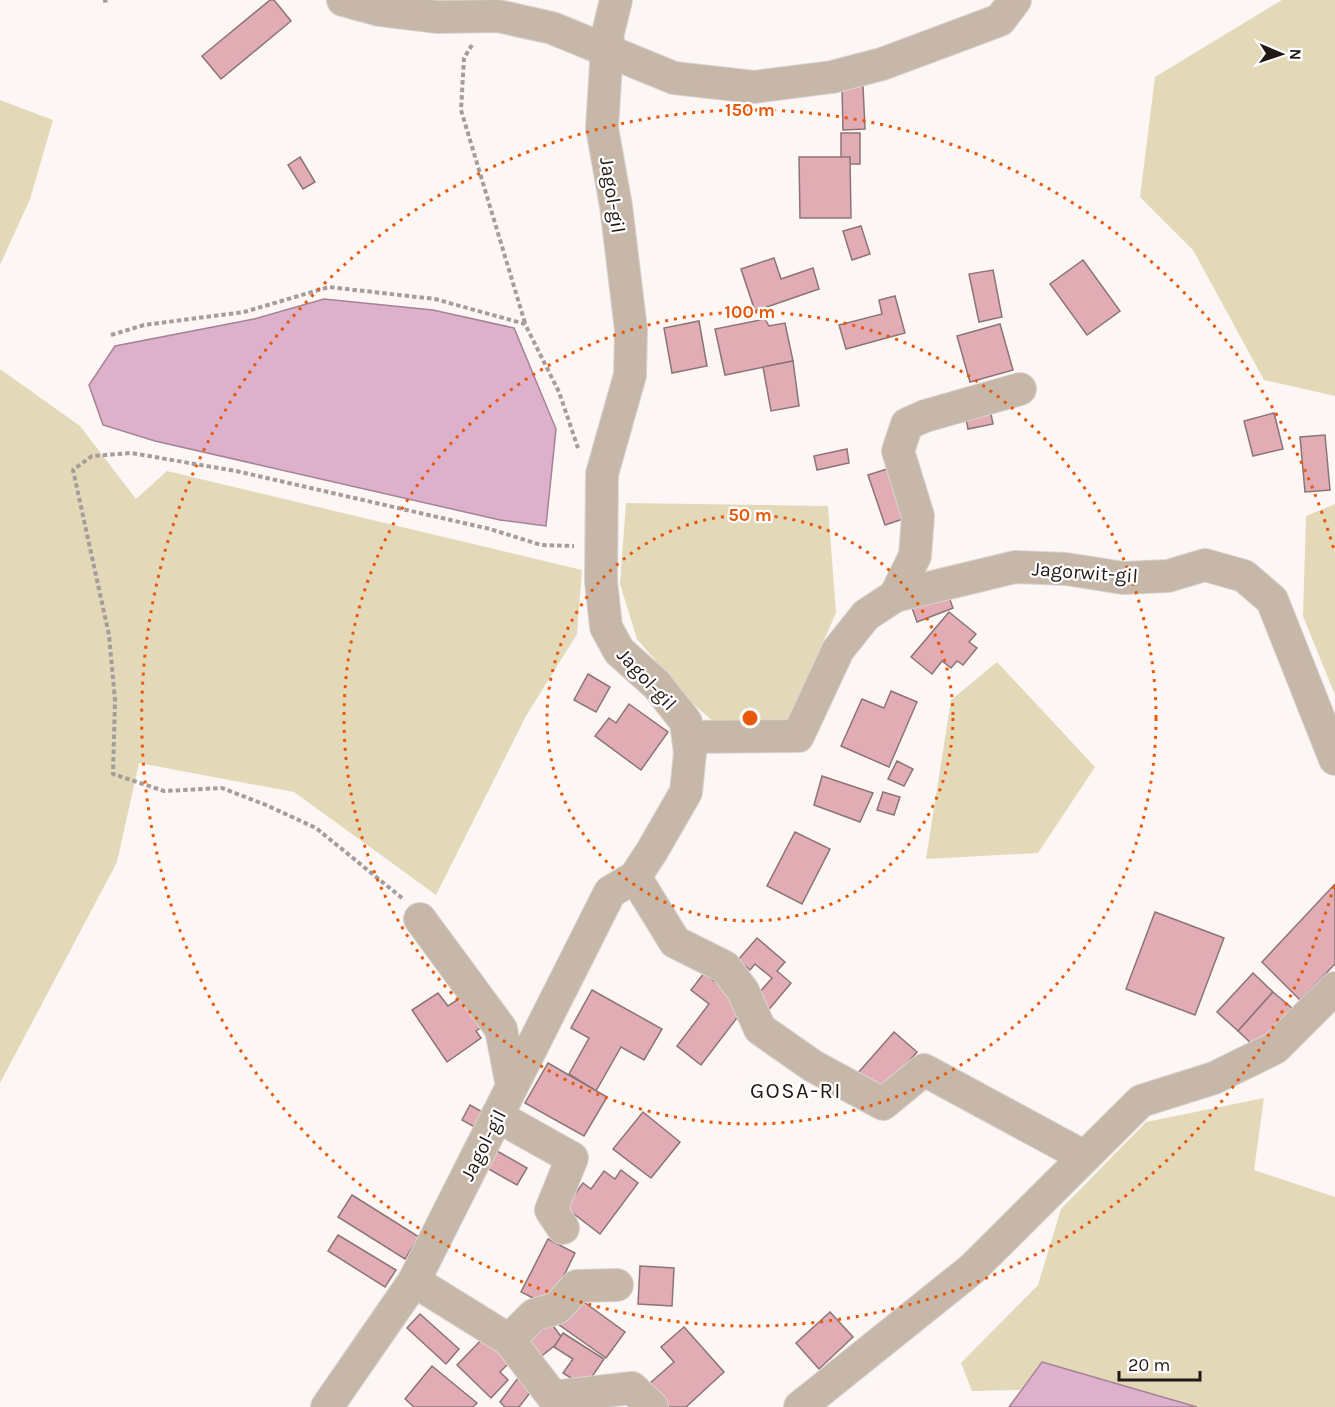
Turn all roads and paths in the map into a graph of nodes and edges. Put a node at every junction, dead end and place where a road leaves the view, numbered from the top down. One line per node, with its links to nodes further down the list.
1 (109, 0): 5 (path)
2 (343, 0): 6 (street)
3 (616, 0): 7 (street, Jagol-gil)
4 (1015, 0): 7 (street)
5 (103, 1)
6 (490, 16): 7 (street); 8 (path)
7 (609, 51): 12 (street, Jagol-gil)
8 (525, 324): 9 (path); 11 (path)
9 (111, 335)
10 (1020, 389): 13 (street)
11 (580, 456)
12 (602, 547): 14 (street, Jagol-gil); 17 (path)
13 (895, 596): 14 (street, Jagorwit-gil); 15 (street, Jagorwit-gil)
14 (688, 737): 16 (street, Jagol-gil)
15 (1335, 759)
16 (634, 878): 19 (street, Jagol-gil); 21 (street)
17 (420, 919): 19 (street)
18 (1335, 988): 21 (street)
19 (512, 1086): 20 (street, Jagol-gil)
20 (497, 1116): 22 (street); 23 (street, Jagol-gil)
21 (1083, 1156): 29 (street)
22 (563, 1228)
23 (414, 1281): 25 (street); 27 (street, Jagol-gil)
24 (617, 1285): 25 (street)
25 (509, 1340): 26 (street)
26 (549, 1402): 28 (street)
27 (327, 1407)
28 (652, 1407)
29 (800, 1407)

